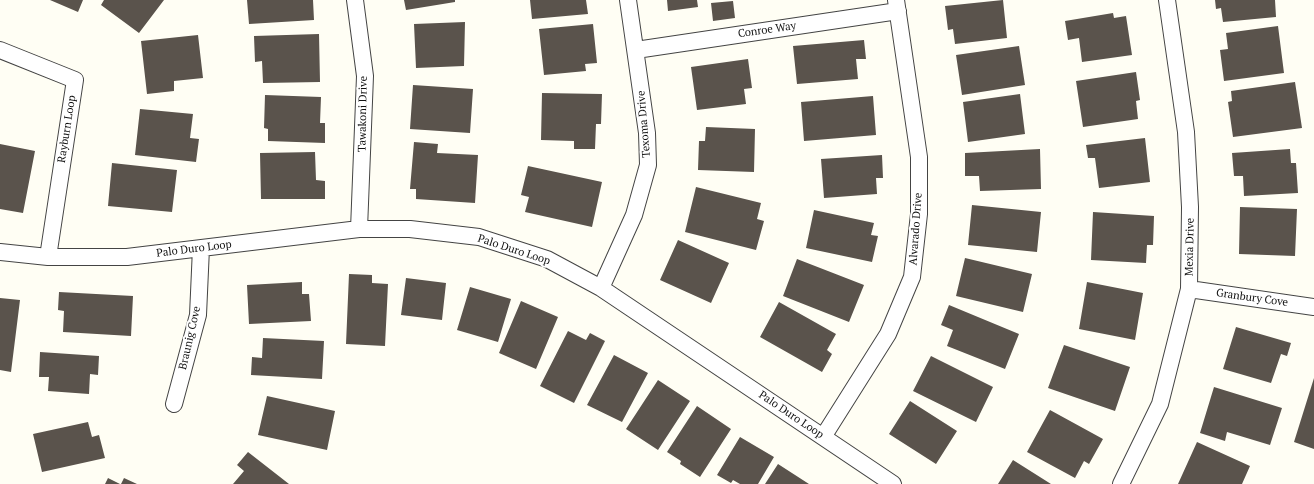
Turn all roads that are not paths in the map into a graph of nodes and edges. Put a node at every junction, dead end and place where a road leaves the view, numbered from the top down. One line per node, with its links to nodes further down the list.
1 (355, 0): 7 (street, Tawakoni Drive)
2 (628, 0): 6 (street, Texoma Drive)
3 (1167, 0): 12 (street, Mexia Drive)
4 (897, 6): 6 (street, Conroe Way); 15 (street, Alvarado Drive)
5 (0, 50): 10 (street, Rayburn Loop)
6 (636, 50): 11 (street, Texoma Drive)
7 (359, 229): 8 (street, Palo Duro Loop); 11 (street, Palo Duro Loop)
8 (201, 248): 10 (street, Palo Duro Loop); 14 (street, Braunig Cove)
9 (0, 252): 10 (street, Palo Duro Loop)
10 (48, 257)
11 (601, 288): 15 (street, Palo Duro Loop)
12 (1189, 289): 13 (street, Granbury Cove); 17 (street, Mexia Drive)
13 (1314, 306)
14 (174, 404)
15 (823, 437): 16 (street, Palo Duro Loop)
16 (893, 484)
17 (1122, 484)

